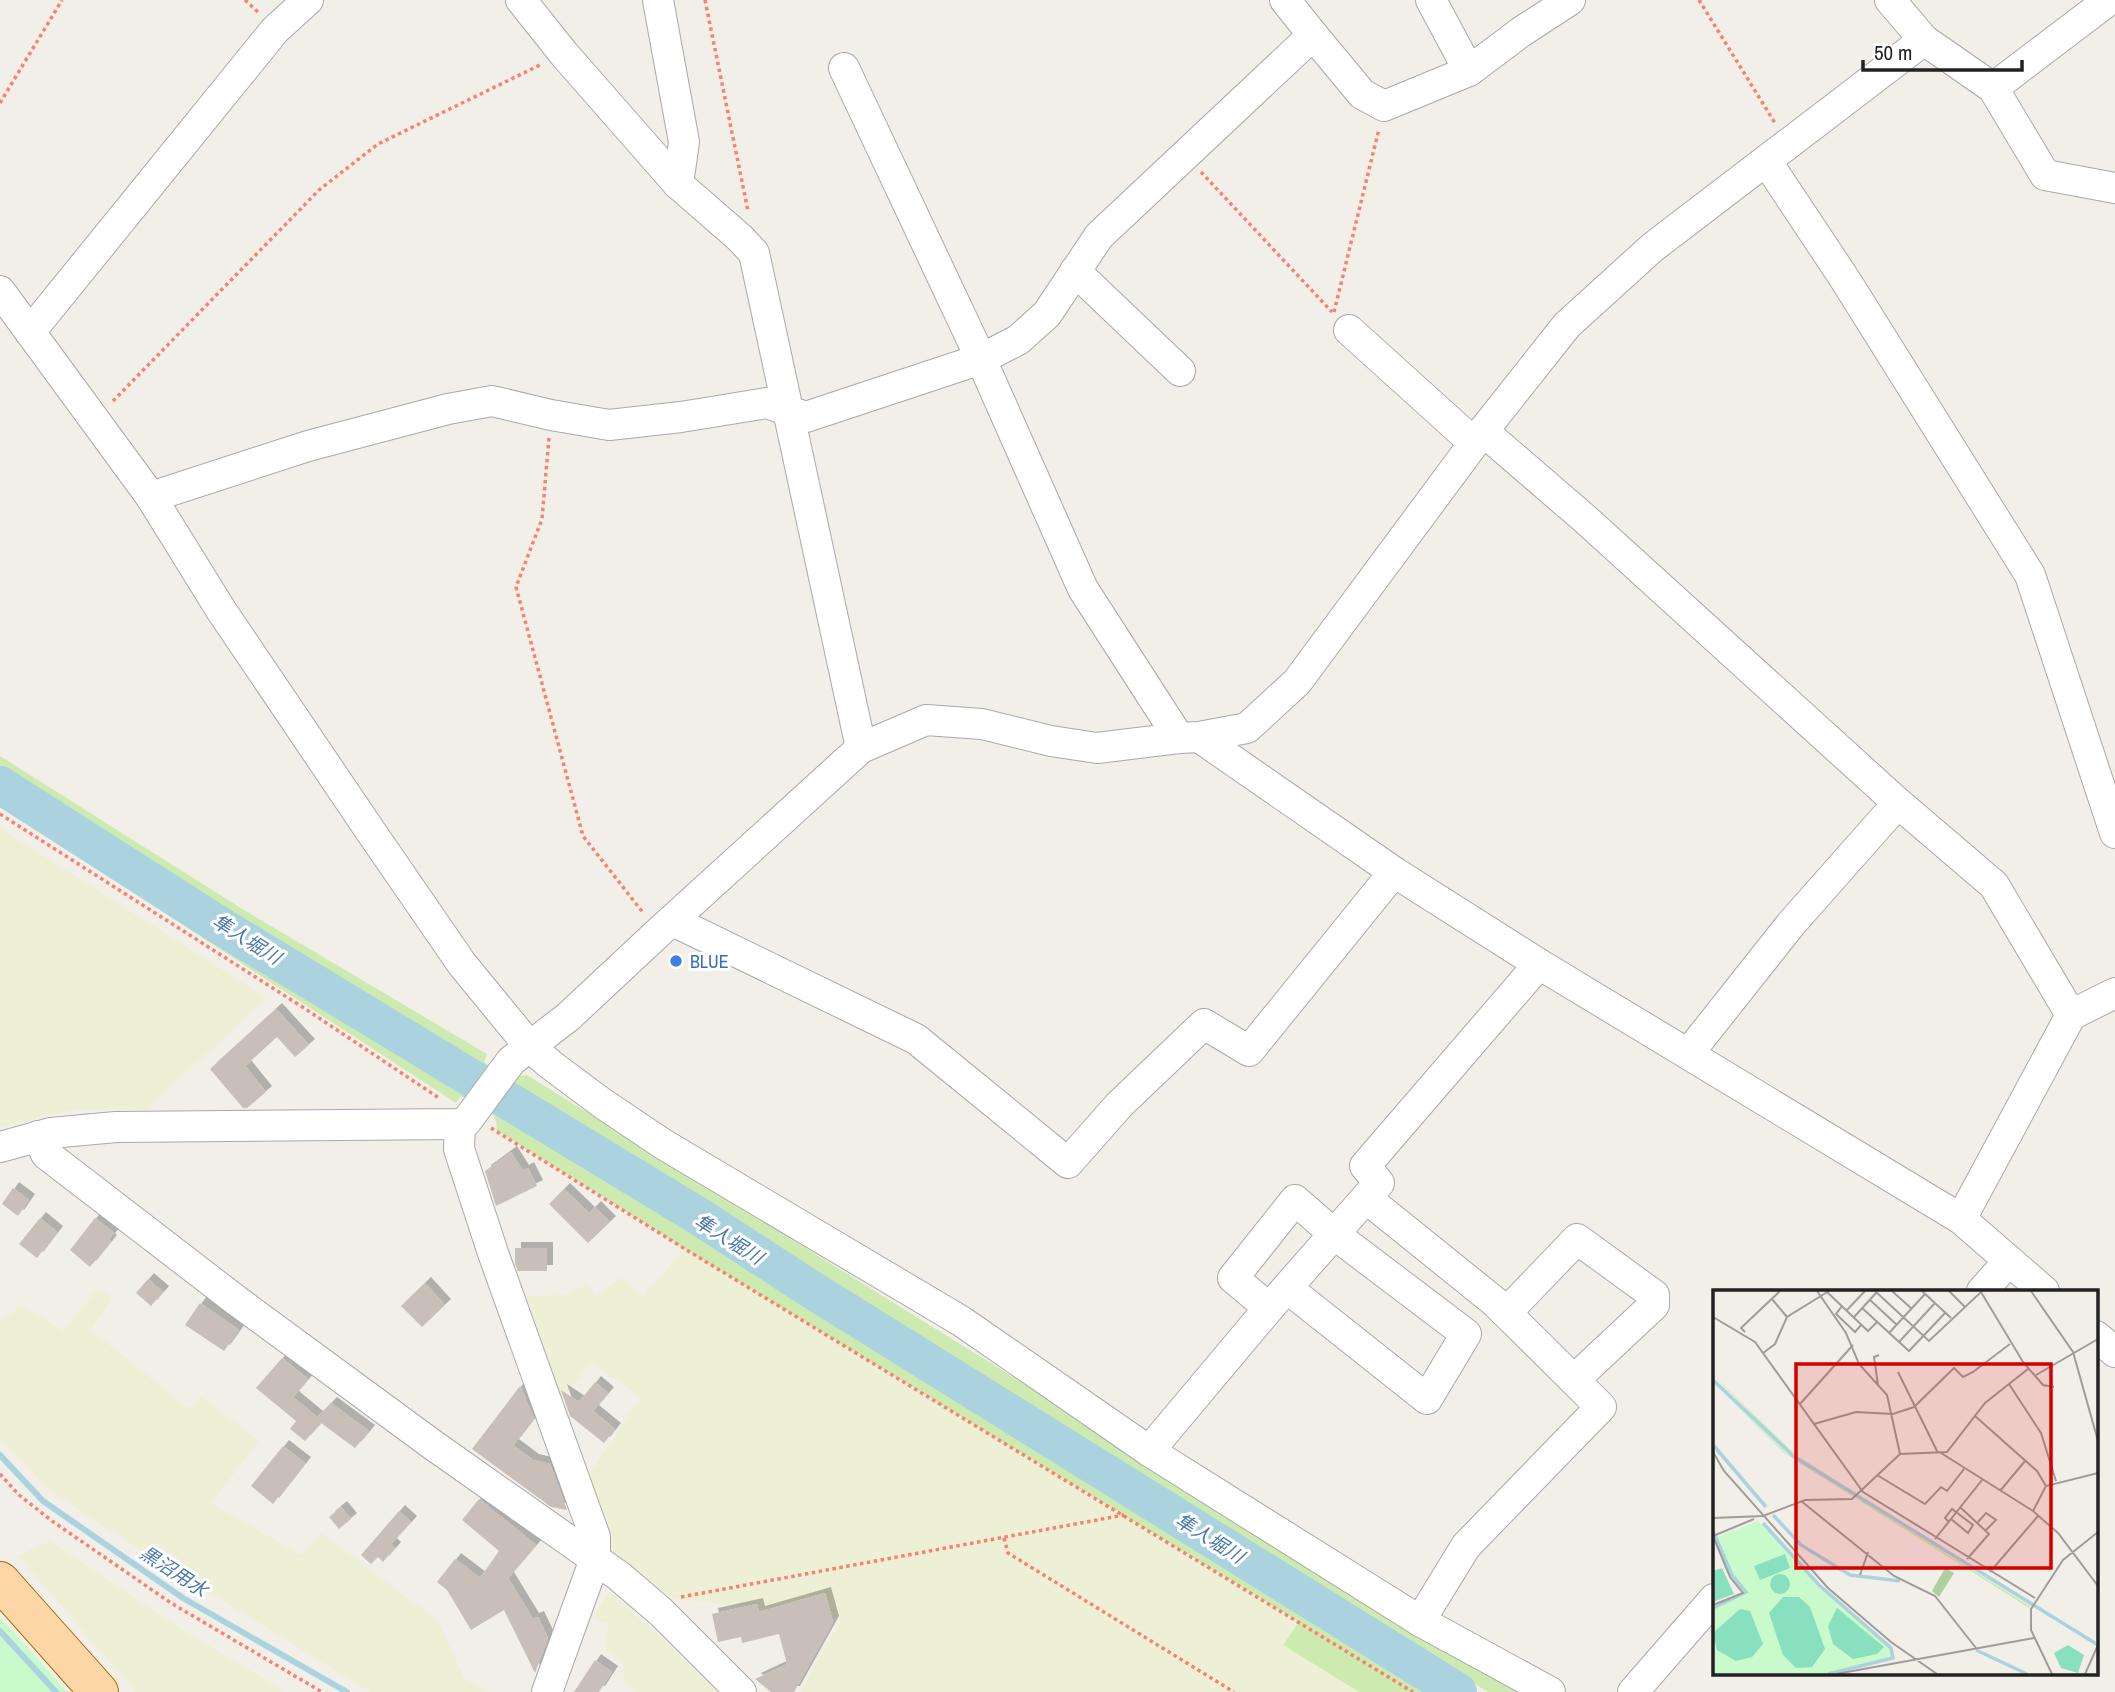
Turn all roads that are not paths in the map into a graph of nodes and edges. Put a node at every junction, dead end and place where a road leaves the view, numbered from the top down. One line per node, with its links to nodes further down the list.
1 (308, 0): 20 (street)
2 (521, 0): 15 (street)
3 (658, 0): 15 (street)
4 (1285, 0): 9 (street)
5 (1431, 0): 12 (street)
6 (1570, 0): 12 (street)
7 (1890, 0): 10 (street)
8 (2109, 0): 13 (street)
9 (1313, 35): 12 (street); 17 (street)
10 (1924, 40): 13 (street); 14 (street)
11 (844, 68): 21 (street)
12 (1469, 71)
13 (1993, 88): 16 (street)
14 (1778, 154): 24 (street); 29 (street)
15 (678, 184): 23 (street)
16 (2115, 188)
17 (1075, 271): 21 (street); 22 (street)
18 (0, 291): 20 (street)
19 (1349, 330): 24 (street)
20 (30, 332): 25 (street)
21 (981, 359): 23 (street); 26 (street)
22 (1180, 371)
23 (788, 409): 25 (street); 27 (street)
24 (1478, 437): 26 (street); 28 (street)
25 (151, 496): 35 (street)
26 (1189, 738): 27 (street); 30 (street)
27 (862, 748): 31 (street)
28 (1898, 803): 34 (street); 36 (street)
29 (2115, 833)
30 (1394, 872): 31 (street); 32 (street)
31 (666, 926): 35 (street)
32 (1539, 964): 36 (street); 40 (street)
33 (2115, 993): 34 (street)
34 (2071, 1015): 41 (street)
35 (530, 1046): 37 (street); 51 (street)
36 (1688, 1054): 41 (street)
37 (469, 1118): 38 (street); 52 (street)
38 (37, 1136): 39 (street); 52 (street)
39 (0, 1147)
40 (1366, 1198): 42 (street); 47 (street)
41 (1961, 1219): 43 (street)
42 (1334, 1234): 46 (street); 46 (street); 46 (street)
43 (2009, 1261): 44 (street); 45 (street)
44 (1983, 1290)
45 (2043, 1290)
46 (1278, 1298): 51 (street)
47 (1506, 1313): 50 (street); 50 (street)
48 (2098, 1338): 49 (street)
49 (2115, 1352)
50 (1574, 1380): 55 (street)
51 (1149, 1451): 55 (street)
52 (595, 1559): 57 (street); 58 (street)
53 (0, 1581): 56 (main road)
54 (1713, 1600): 60 (street)
55 (1420, 1621): 59 (street)
56 (99, 1692)
57 (547, 1692)
58 (741, 1692)
59 (1550, 1692)
60 (1633, 1692)

